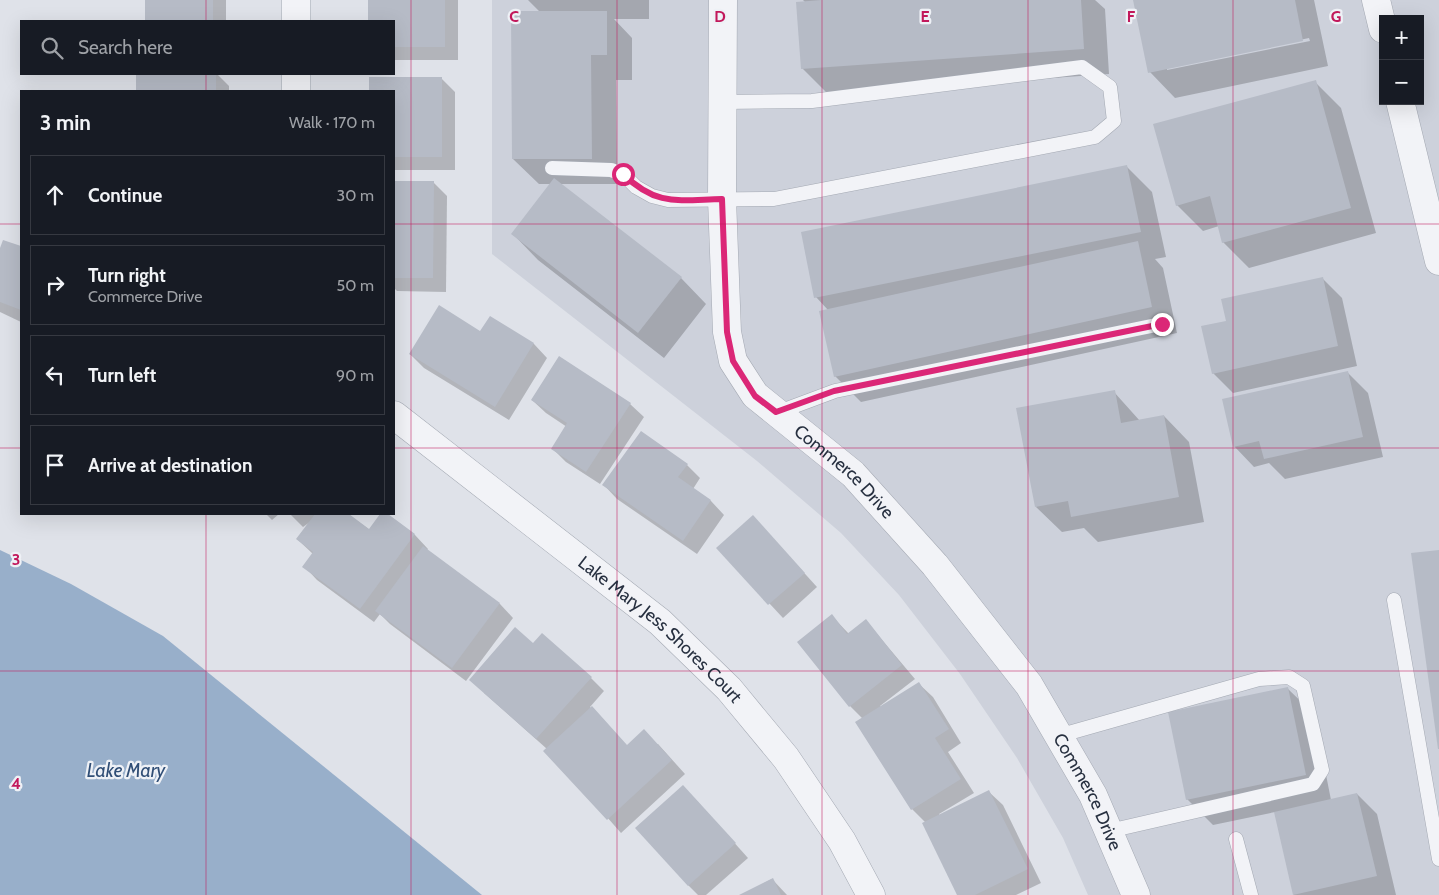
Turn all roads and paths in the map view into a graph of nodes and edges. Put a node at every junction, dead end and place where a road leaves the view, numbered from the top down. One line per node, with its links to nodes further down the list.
1 (296, 0): 5 (street)
2 (723, 0): 8 (street, Commerce Drive)
3 (1376, 0): 4 (street)
4 (1380, 15)
5 (296, 20)
6 (296, 75): 7 (street)
7 (296, 90)
8 (723, 102): 11 (street, Commerce Drive); 11 (lane)
9 (1401, 105): 12 (street)
10 (552, 168): 11 (lane)
11 (722, 199): 14 (street, Commerce Drive)
12 (1439, 261)
13 (1162, 324): 14 (lane)
14 (776, 412): 17 (street, Commerce Drive)
15 (395, 416): 21 (street, Lake Mary Jess Shores Court)
16 (1394, 600): 20 (lane)
17 (1058, 736): 18 (street, Commerce Drive); 18 (lane)
18 (1109, 831): 22 (street, Commerce Drive)
19 (1236, 839): 23 (lane)
20 (1439, 859)
21 (871, 895)
22 (1136, 895)
23 (1251, 895)

